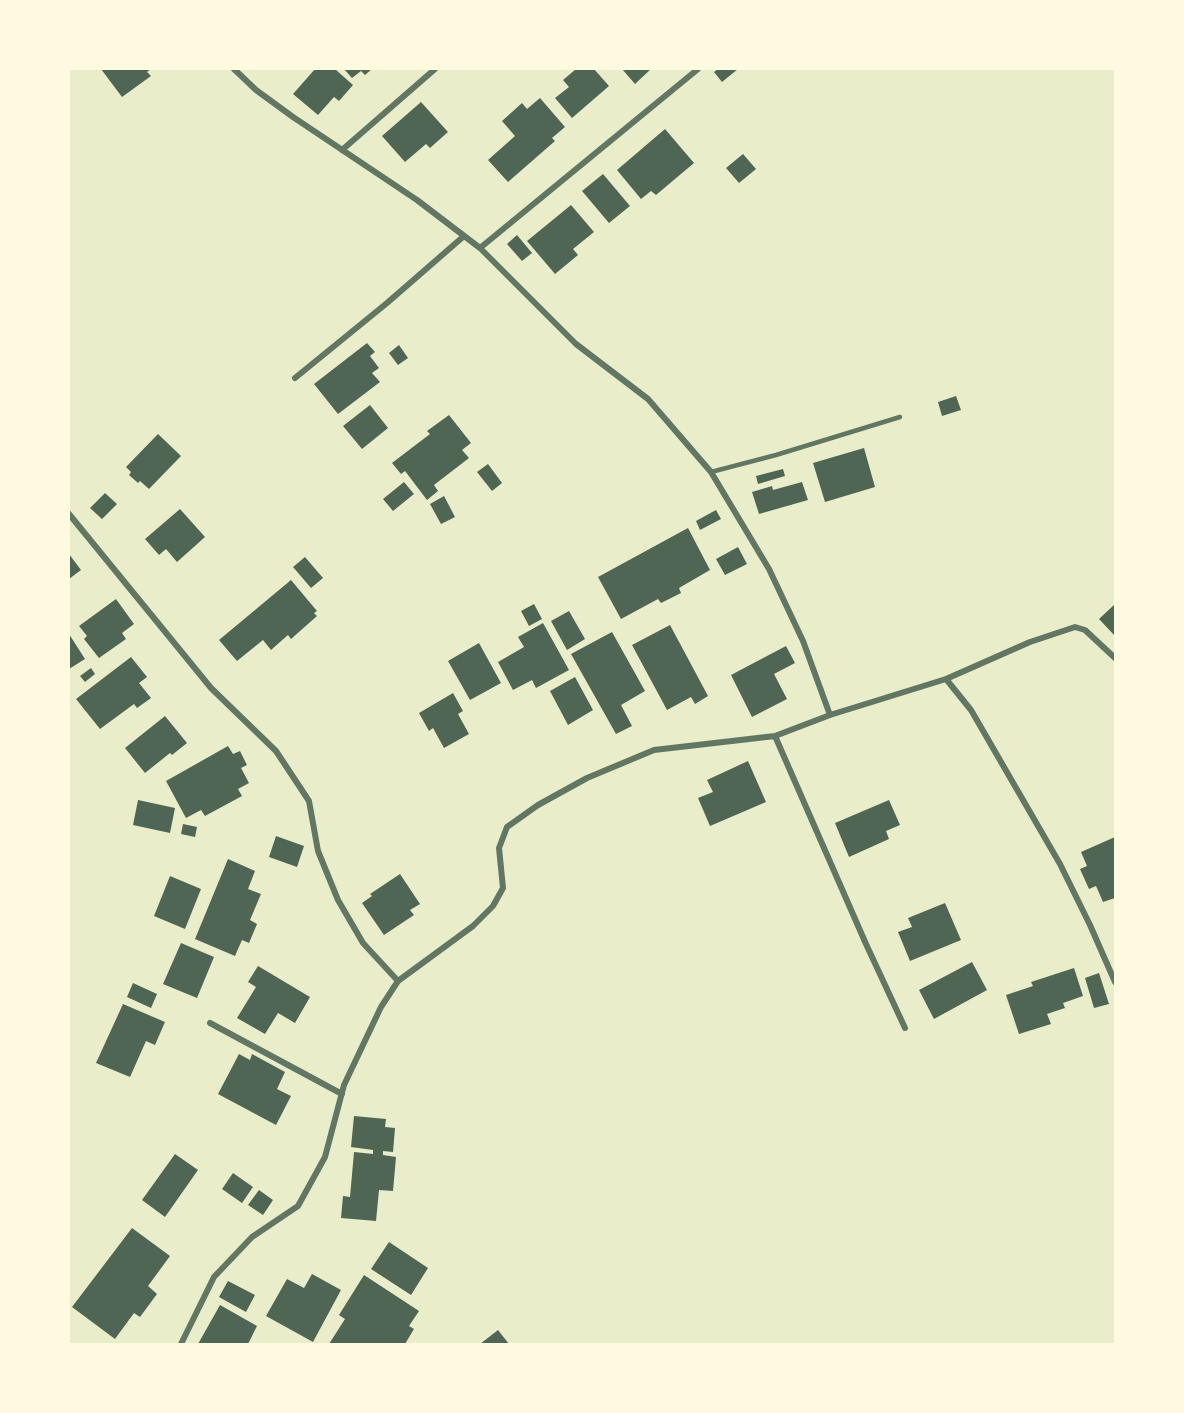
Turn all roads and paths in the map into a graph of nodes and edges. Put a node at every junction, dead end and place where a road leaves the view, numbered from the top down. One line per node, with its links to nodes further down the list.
1 (234, 69): 4 (street)
2 (435, 69): 4 (street)
3 (698, 69): 6 (street)
4 (342, 150): 5 (street)
5 (464, 236): 6 (street); 7 (street)
6 (480, 248): 9 (street)
7 (295, 378)
8 (900, 417): 9 (lane)
9 (711, 472): 13 (street)
10 (69, 514): 15 (street)
11 (1115, 658): 12 (street)
12 (946, 679): 13 (street); 16 (street)
13 (830, 716): 14 (street)
14 (775, 736): 15 (street); 18 (street)
15 (398, 981): 19 (street)
16 (1115, 982)
17 (210, 1023): 19 (street)
18 (905, 1028)
19 (342, 1094): 20 (street)
20 (181, 1344)

